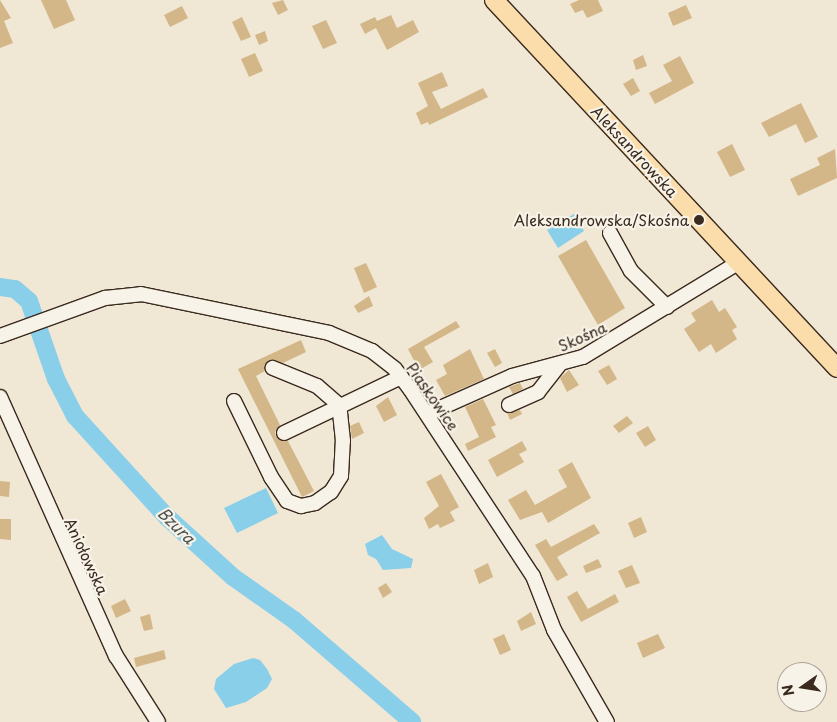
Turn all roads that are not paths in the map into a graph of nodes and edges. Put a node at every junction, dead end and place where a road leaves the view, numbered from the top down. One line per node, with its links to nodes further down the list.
1 (494, 0): 3 (main road, Aleksandrowska)
2 (610, 233): 4 (street)
3 (739, 262): 4 (street, Skośna); 8 (main road, Aleksandrowska)
4 (667, 307): 6 (street, Skośna)
5 (0, 336): 9 (street, Piaskowice)
6 (560, 364): 13 (street); 14 (street, Skośna)
7 (273, 368): 12 (street)
8 (837, 368)
9 (401, 377): 12 (street); 14 (street, Piaskowice)
10 (0, 397): 16 (street, Aniołowska)
11 (234, 401): 12 (street)
12 (339, 405): 15 (street)
13 (509, 405)
14 (427, 414): 17 (street, Piaskowice)
15 (284, 433)
16 (158, 722)
17 (607, 722)

